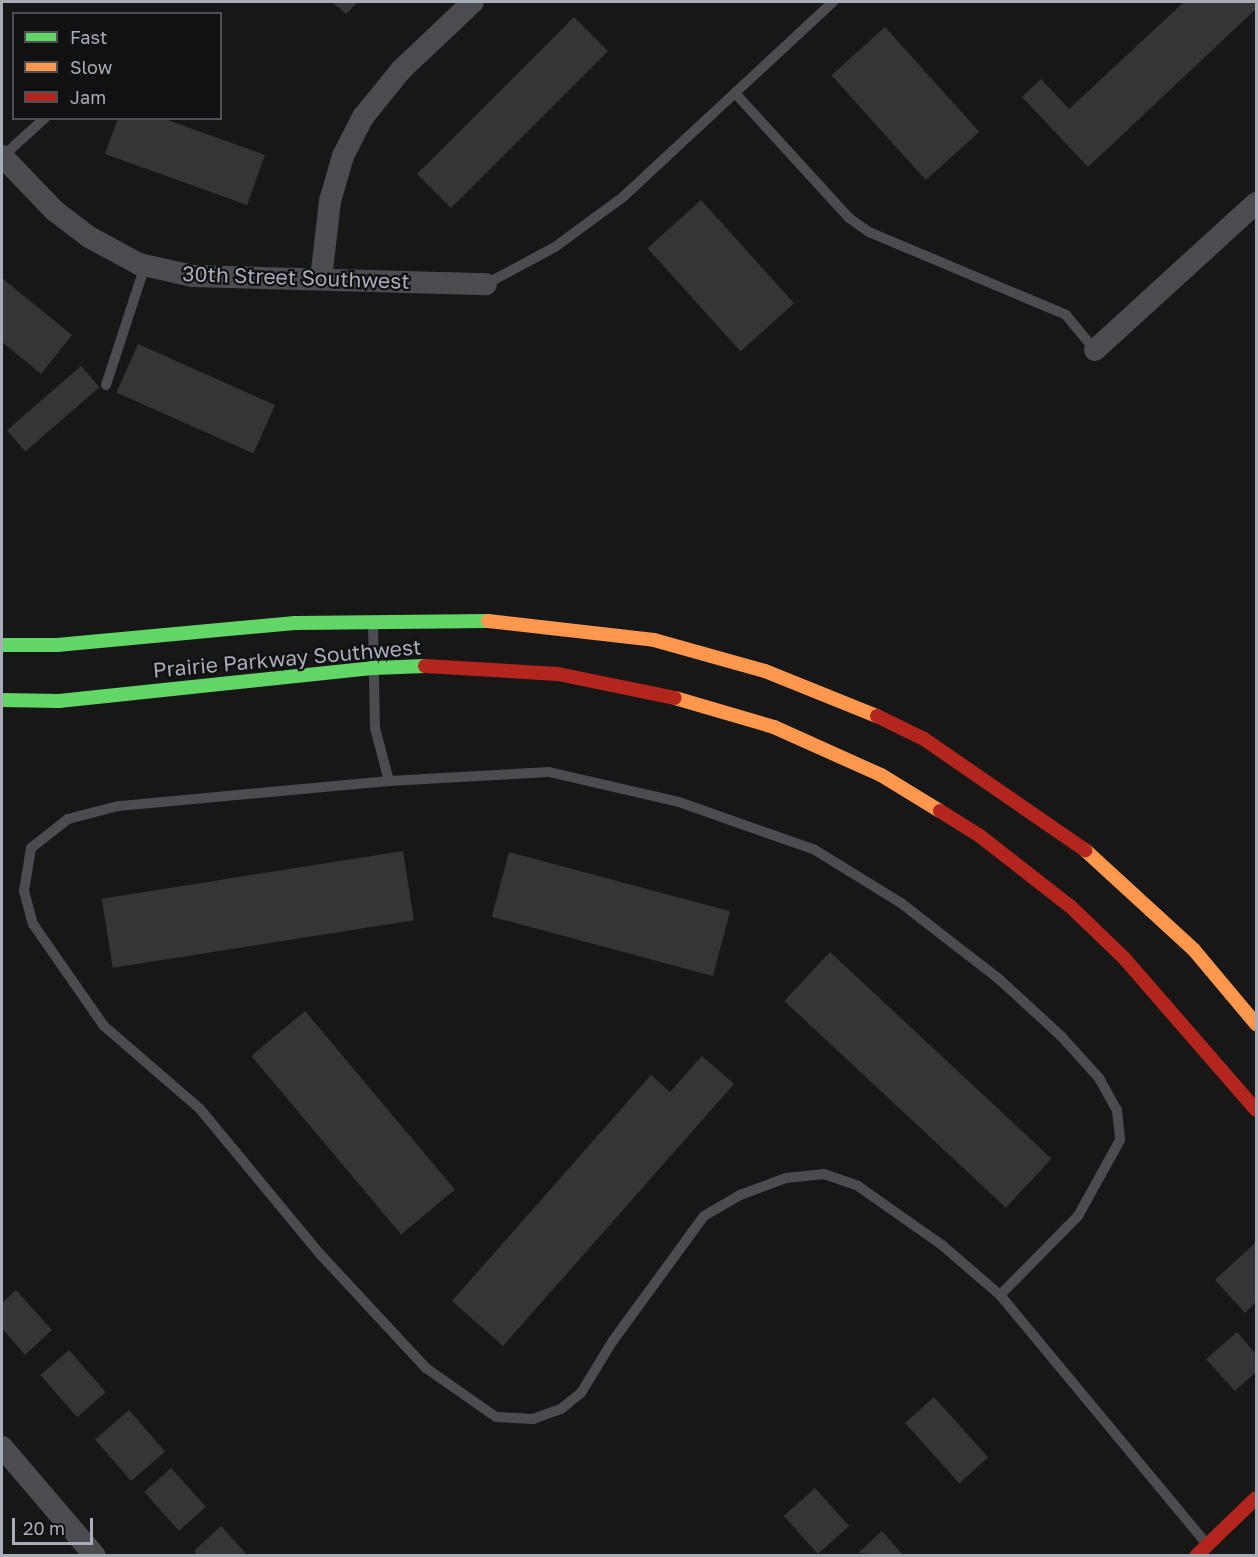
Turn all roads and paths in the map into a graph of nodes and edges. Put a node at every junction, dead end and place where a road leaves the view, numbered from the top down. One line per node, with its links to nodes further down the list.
1 (473, 2): 8 (street)
2 (832, 2): 3 (lane)
3 (735, 93): 9 (lane); 10 (lane)
4 (43, 120): 5 (lane)
5 (2, 157): 7 (street, 30th Street Southwest)
6 (1257, 203): 10 (street)
7 (145, 266): 8 (street, 30th Street Southwest); 11 (lane)
8 (321, 279): 9 (street, 30th Street Southwest)
9 (486, 284)
10 (1095, 350)
11 (106, 385)
12 (373, 620): 13 (street, Prairie Parkway Southwest); 14 (lane); 17 (street, Prairie Parkway Southwest)
13 (2, 645)
14 (374, 668): 15 (street, Prairie Parkway Southwest); 16 (lane); 18 (street, Prairie Parkway Southwest)
15 (2, 700)
16 (389, 781): 19 (lane); 19 (lane)
17 (1257, 1024)
18 (1257, 1110)
19 (1000, 1295): 22 (lane)
20 (2, 1447): 23 (street)
21 (1257, 1498): 22 (street)
22 (1207, 1545): 24 (street)
23 (95, 1556)
24 (1196, 1556)

